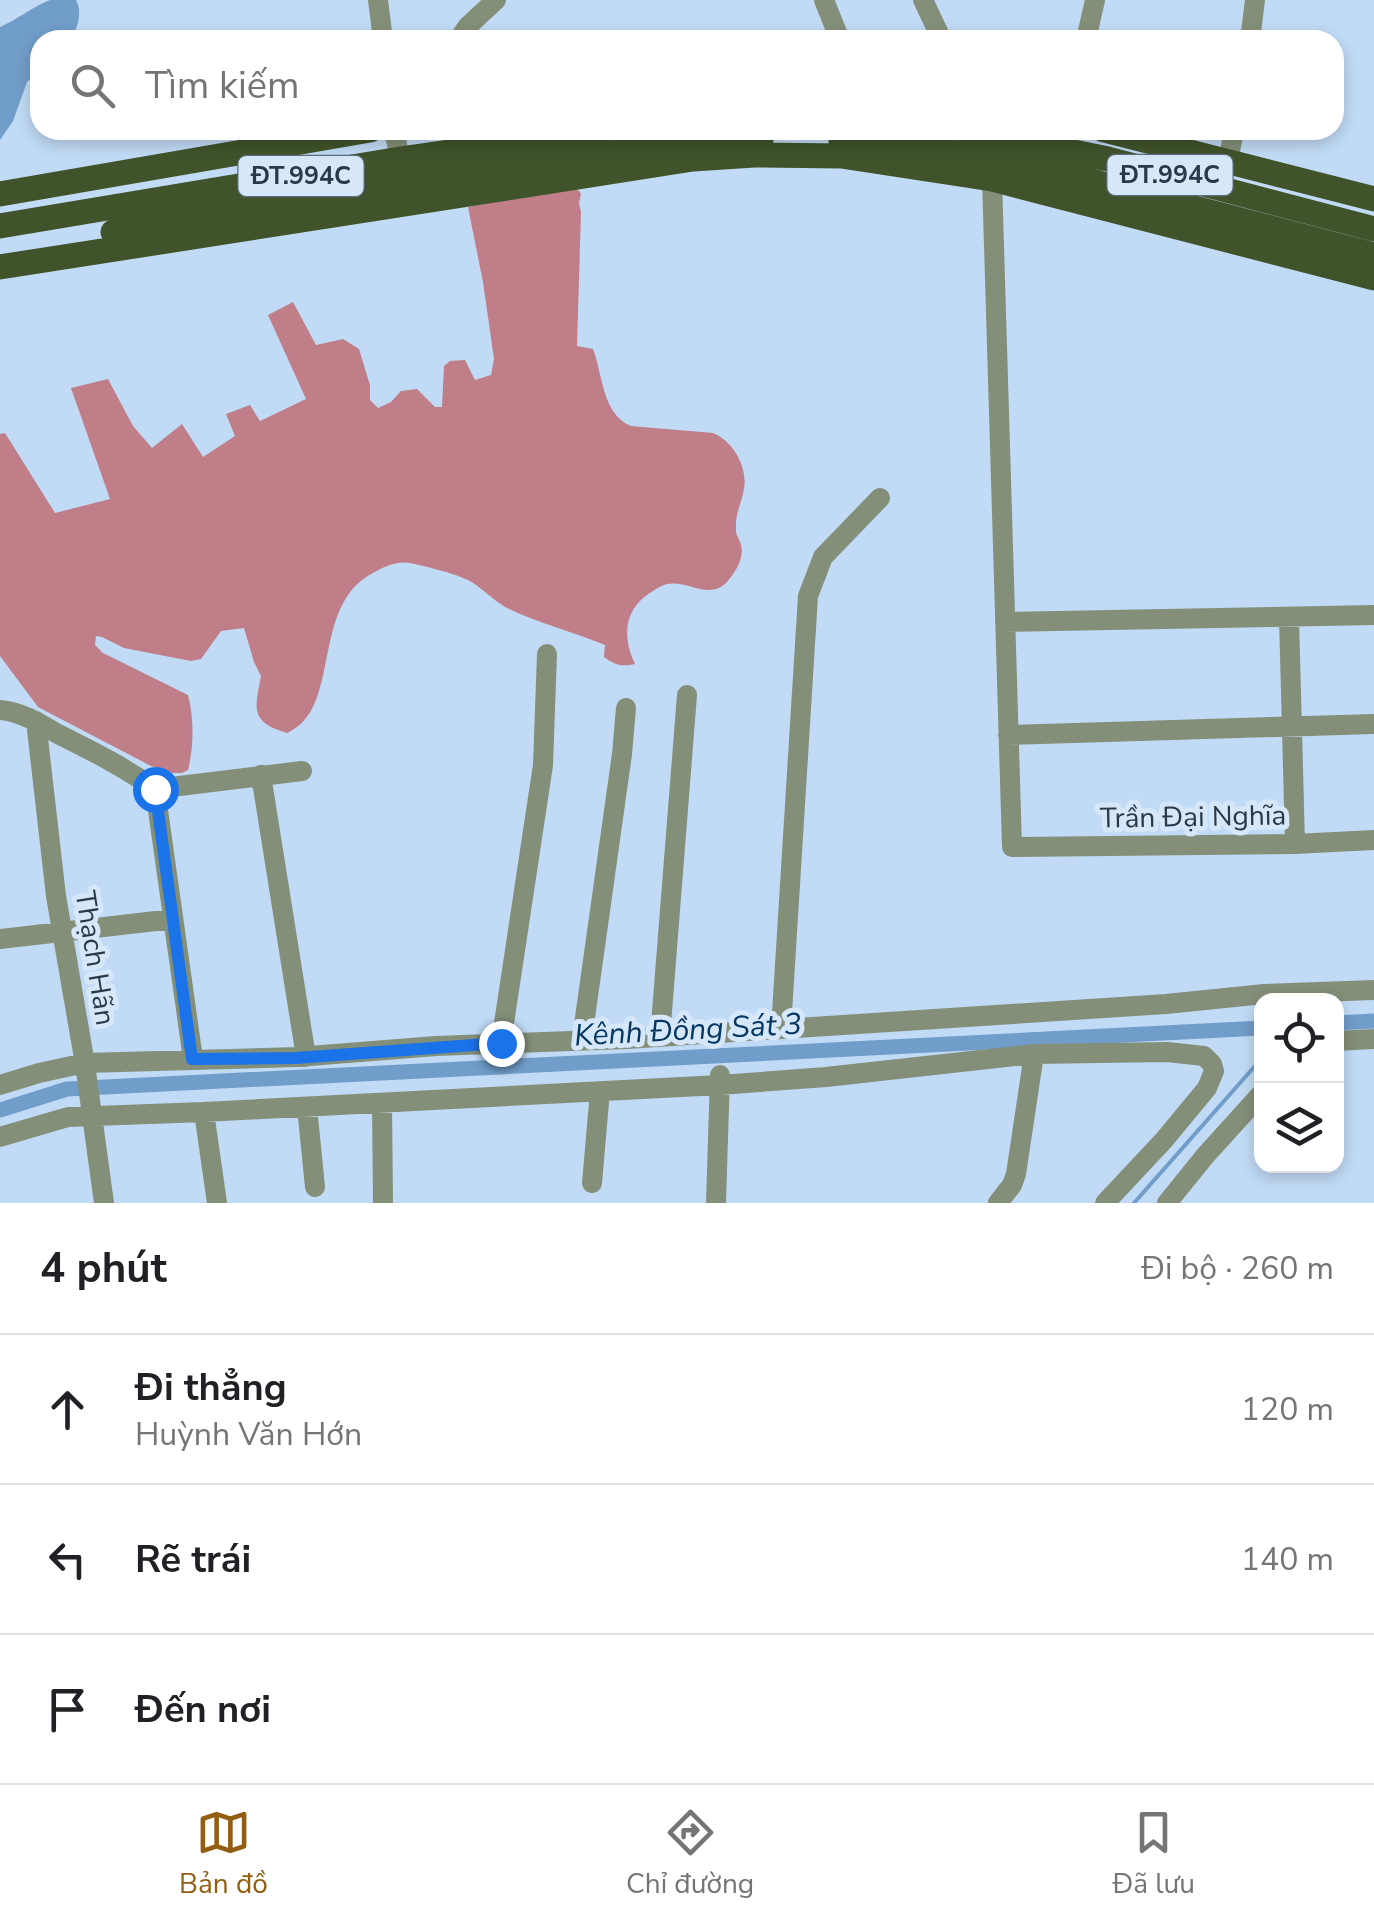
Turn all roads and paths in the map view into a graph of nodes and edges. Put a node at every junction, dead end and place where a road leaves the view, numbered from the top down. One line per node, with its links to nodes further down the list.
1 (378, 0): 7 (street)
2 (496, 0): 8 (street)
3 (824, 0): 9 (street)
4 (922, 0): 10 (street)
5 (1095, 0): 11 (street)
6 (1254, 0): 12 (street)
7 (382, 30)
8 (465, 30)
9 (836, 30)
10 (937, 30)
11 (1088, 30)
12 (1251, 30)
13 (312, 140): 24 (main road, ĐT.994C)
14 (396, 140): 23 (street)
15 (564, 140): 23 (main road, ĐT.994C)
16 (701, 140): 23 (main road, ĐT.994C)
17 (781, 140): 29 (main road, ĐT.994C)
18 (1014, 140): 27 (main road, ĐT.994C)
19 (1143, 140): 21 (main road, ĐT.994C)
20 (1232, 140): 21 (street)
21 (1228, 162): 25 (main road, ĐT.994C)
22 (992, 180): 23 (main road, ĐT.994C); 31 (main road, ĐT.994C); 35 (street)
23 (405, 182): 26 (main road, ĐT.994C); 28 (main road, ĐT.994C); 30 (main road, ĐT.994C)
24 (0, 194)
25 (1374, 199)
26 (0, 226)
27 (1374, 229)
28 (0, 252)
29 (1374, 255)
30 (0, 266)
31 (1374, 278)
32 (880, 498): 53 (street)
33 (1374, 615): 34 (street)
34 (1289, 617): 35 (street); 42 (street)
35 (1005, 622): 43 (street)
36 (547, 654): 58 (street)
37 (687, 695): 54 (street)
38 (626, 708): 56 (street)
39 (0, 710): 40 (street)
40 (36, 722): 46 (street); 50 (street, Thạch Hãn)
41 (1374, 724): 42 (street)
42 (1291, 727): 43 (street); 48 (street)
43 (1008, 734): 48 (street, Trần Đại Nghĩa)
44 (302, 772): 45 (street)
45 (261, 775): 46 (street); 60 (street)
46 (155, 789): 49 (street)
47 (1374, 840): 48 (street, Trần Đại Nghĩa)
48 (1296, 844)
49 (173, 919): 50 (street); 61 (street)
50 (62, 931): 51 (street); 62 (street, Thạch Hãn)
51 (0, 940)
52 (1374, 990): 53 (street)
53 (781, 1029): 54 (street)
54 (660, 1037): 56 (street)
55 (1374, 1038): 57 (street)
56 (582, 1040): 58 (street)
57 (1344, 1040)
58 (501, 1043): 60 (street)
59 (1034, 1054): 63 (street); 78 (street); 79 (street)
60 (306, 1057): 61 (street)
61 (192, 1059): 62 (street)
62 (85, 1063): 64 (street); 70 (street, Thạch Hãn)
63 (720, 1080): 65 (street); 77 (street)
64 (0, 1084)
65 (600, 1091): 67 (street); 72 (street)
66 (1254, 1102): 80 (street)
67 (382, 1103): 68 (street); 76 (street)
68 (308, 1107): 69 (street); 73 (street)
69 (204, 1112): 70 (street); 75 (street)
70 (92, 1116): 71 (street); 74 (street, Thạch Hãn)
71 (0, 1138)
72 (592, 1183)
73 (315, 1187)
74 (104, 1203)
75 (217, 1203)
76 (383, 1203)
77 (716, 1203)
78 (998, 1203)
79 (1105, 1203)
80 (1166, 1203)

